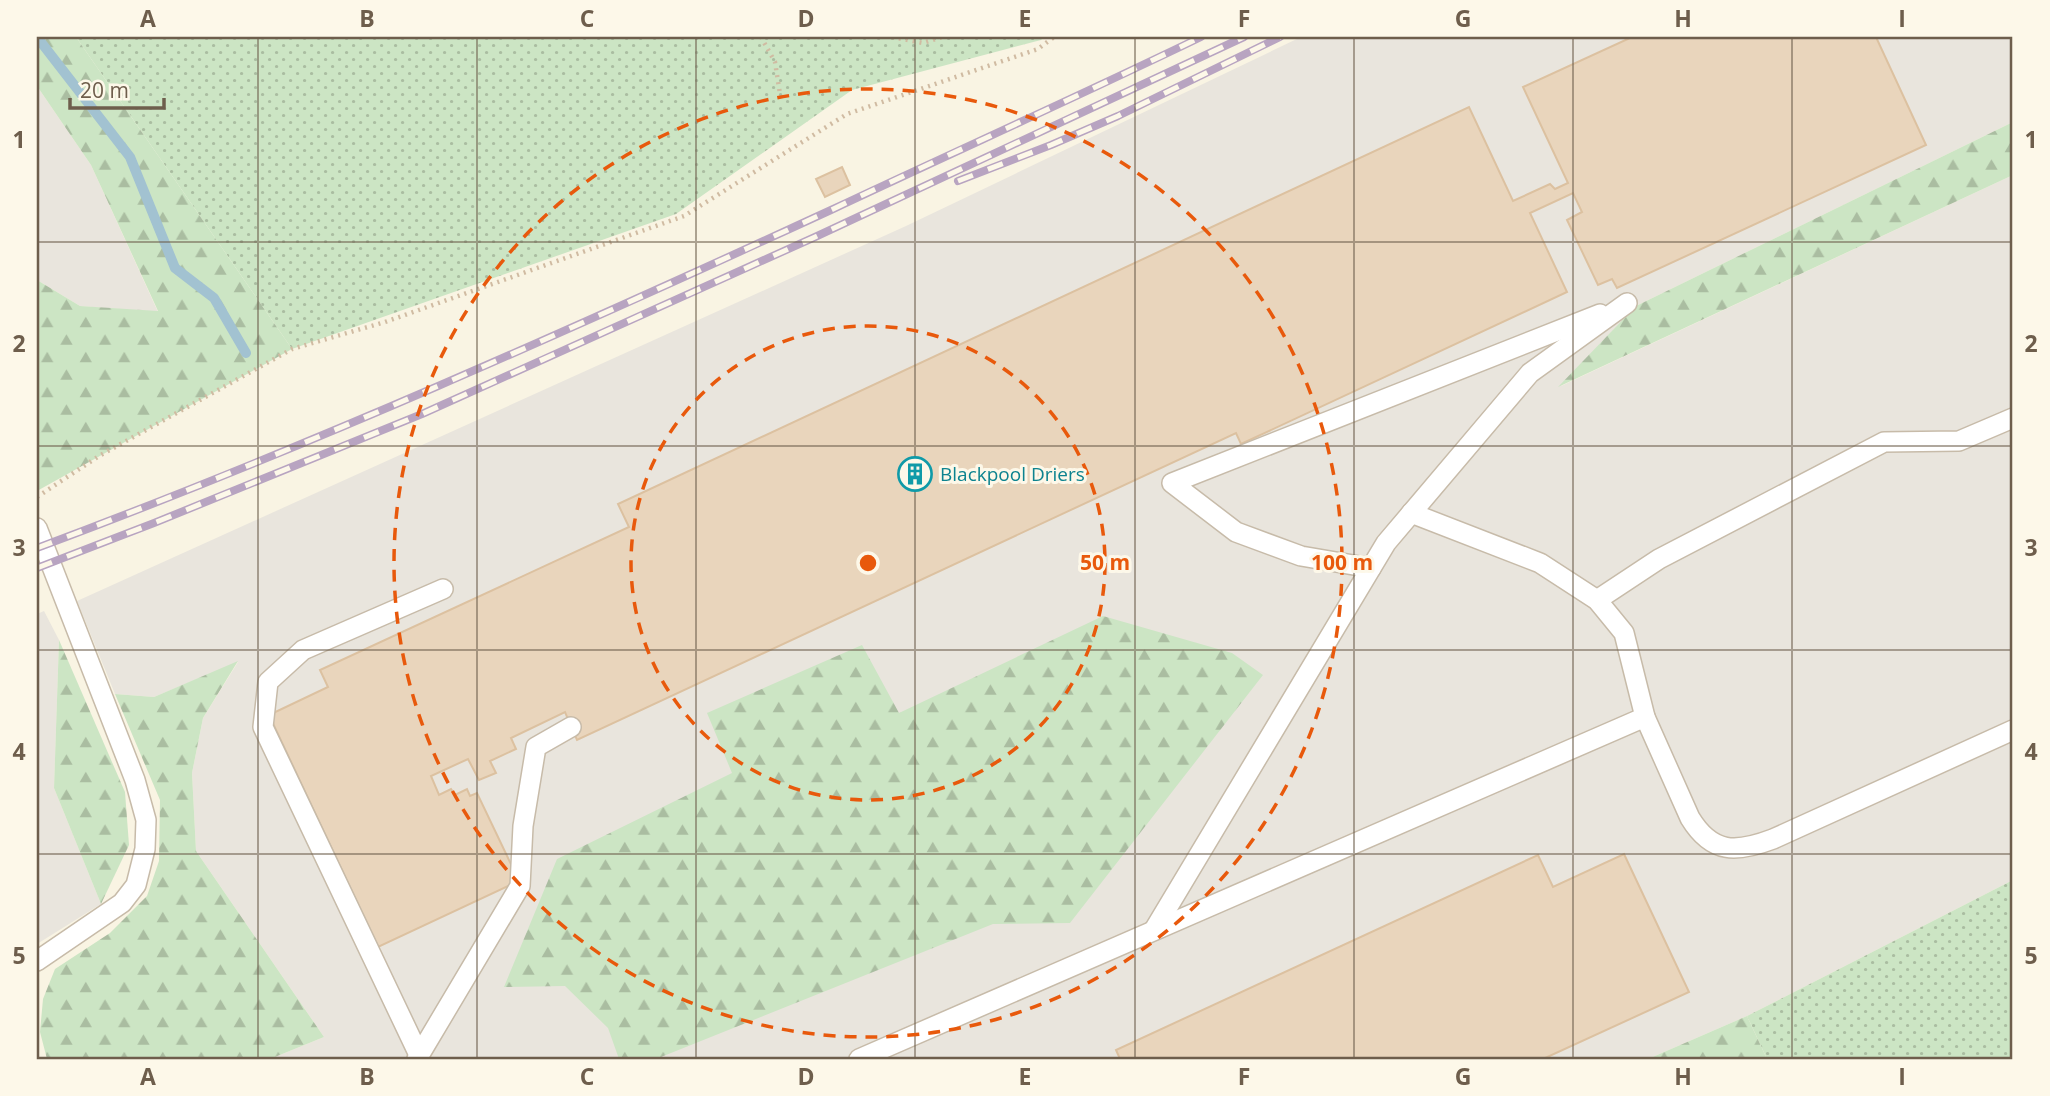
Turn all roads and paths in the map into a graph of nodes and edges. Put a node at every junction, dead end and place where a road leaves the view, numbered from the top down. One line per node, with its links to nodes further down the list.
1 (761, 37): 5 (path)
2 (892, 37): 3 (path)
3 (942, 37)
4 (1054, 37): 7 (path)
5 (780, 94)
6 (2013, 418): 12 (lane)
7 (37, 497)
8 (1411, 513): 10 (lane); 10 (lane); 12 (lane)
9 (37, 528): 17 (lane)
10 (1371, 568): 16 (lane)
11 (443, 589): 18 (lane)
12 (1597, 600): 13 (lane)
13 (1645, 717): 15 (lane); 16 (lane)
14 (571, 727): 18 (lane)
15 (2013, 730)
16 (1154, 930): 19 (lane)
17 (37, 961)
18 (418, 1057)
19 (868, 1058)

